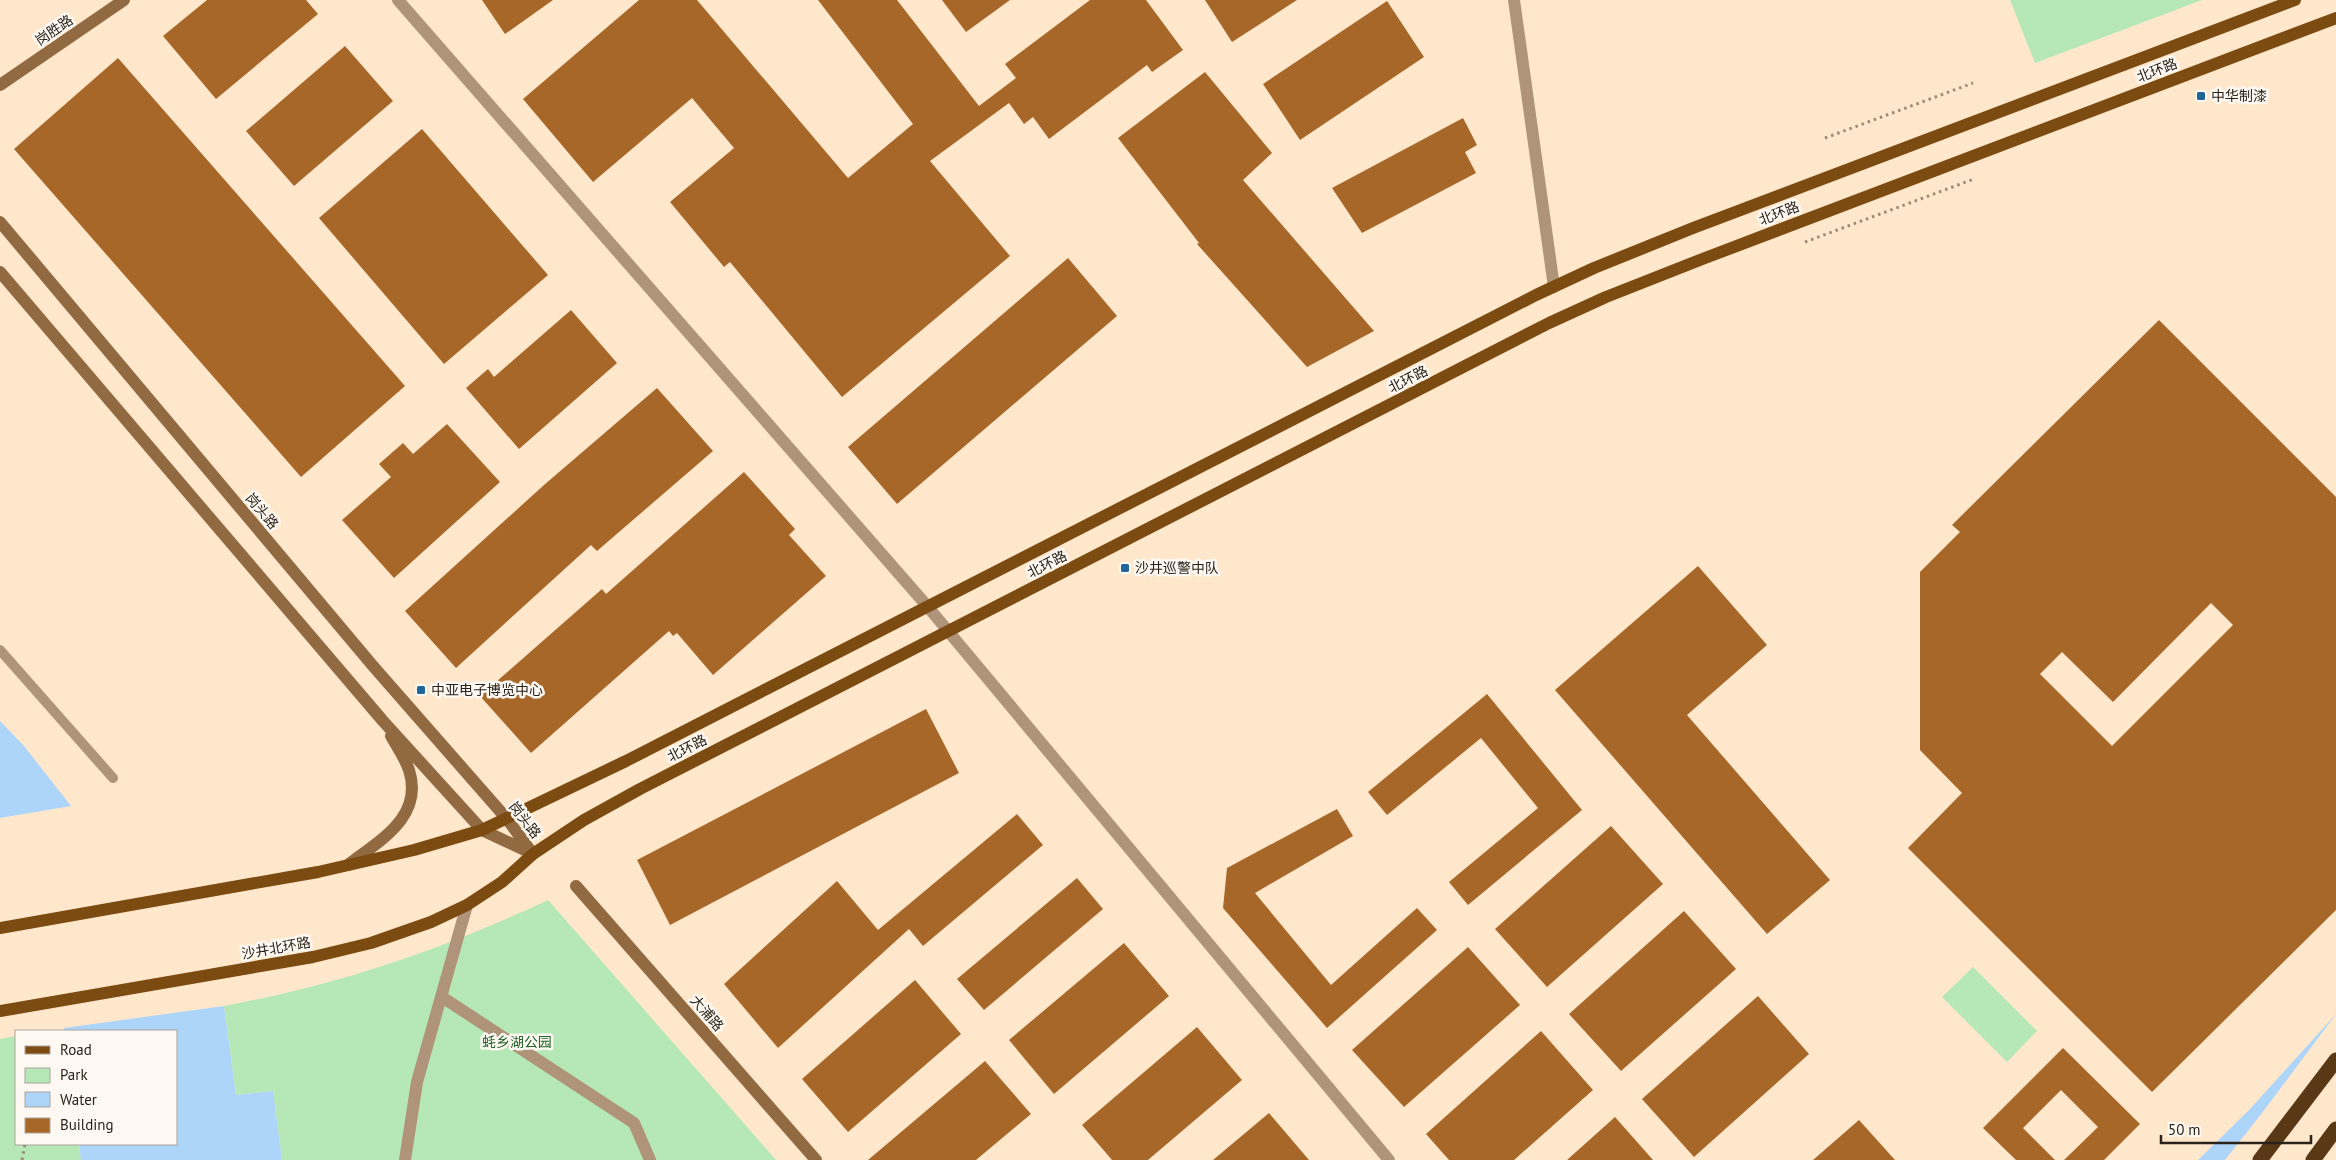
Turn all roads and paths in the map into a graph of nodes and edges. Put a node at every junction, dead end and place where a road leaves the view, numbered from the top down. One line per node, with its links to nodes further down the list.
1 (124, 0): 7 (street, 岗胜路)
2 (398, 0): 14 (street)
3 (1514, 0): 13 (street)
4 (2295, 0): 13 (main road, 北环路)
5 (2336, 18): 15 (main road, 北环路)
6 (1973, 83): 8 (path)
7 (0, 85)
8 (1825, 138)
9 (1974, 179): 11 (path)
10 (0, 222): 19 (street, 岗头路)
11 (1806, 242)
12 (0, 272): 17 (street, 岗头路)
13 (1554, 287): 14 (main road, 北环路)
14 (928, 607): 15 (street); 19 (main road, 北环路)
15 (948, 632): 21 (main road, 北环路); 35 (street)
16 (0, 650): 18 (lane)
17 (383, 720): 20 (street, 岗头路); 22 (street)
18 (113, 778)
19 (507, 819): 20 (main road); 21 (street, 岗头路)
20 (482, 830): 21 (street, 岗头路); 22 (main road)
21 (533, 854): 24 (main road, 沙井北环路)
22 (348, 865): 25 (main road)
23 (576, 886): 34 (street, 大浦路)
24 (467, 905): 26 (street); 27 (main road, 沙井北环路)
25 (0, 928)
26 (442, 996): 32 (street); 33 (street)
27 (0, 1011)
28 (2336, 1060): 36 (highway)
29 (2336, 1129): 37 (highway)
30 (25, 1145): 31 (path)
31 (22, 1160)
32 (404, 1160)
33 (650, 1160)
34 (816, 1160)
35 (1389, 1160)
36 (2260, 1160)
37 (2313, 1160)

